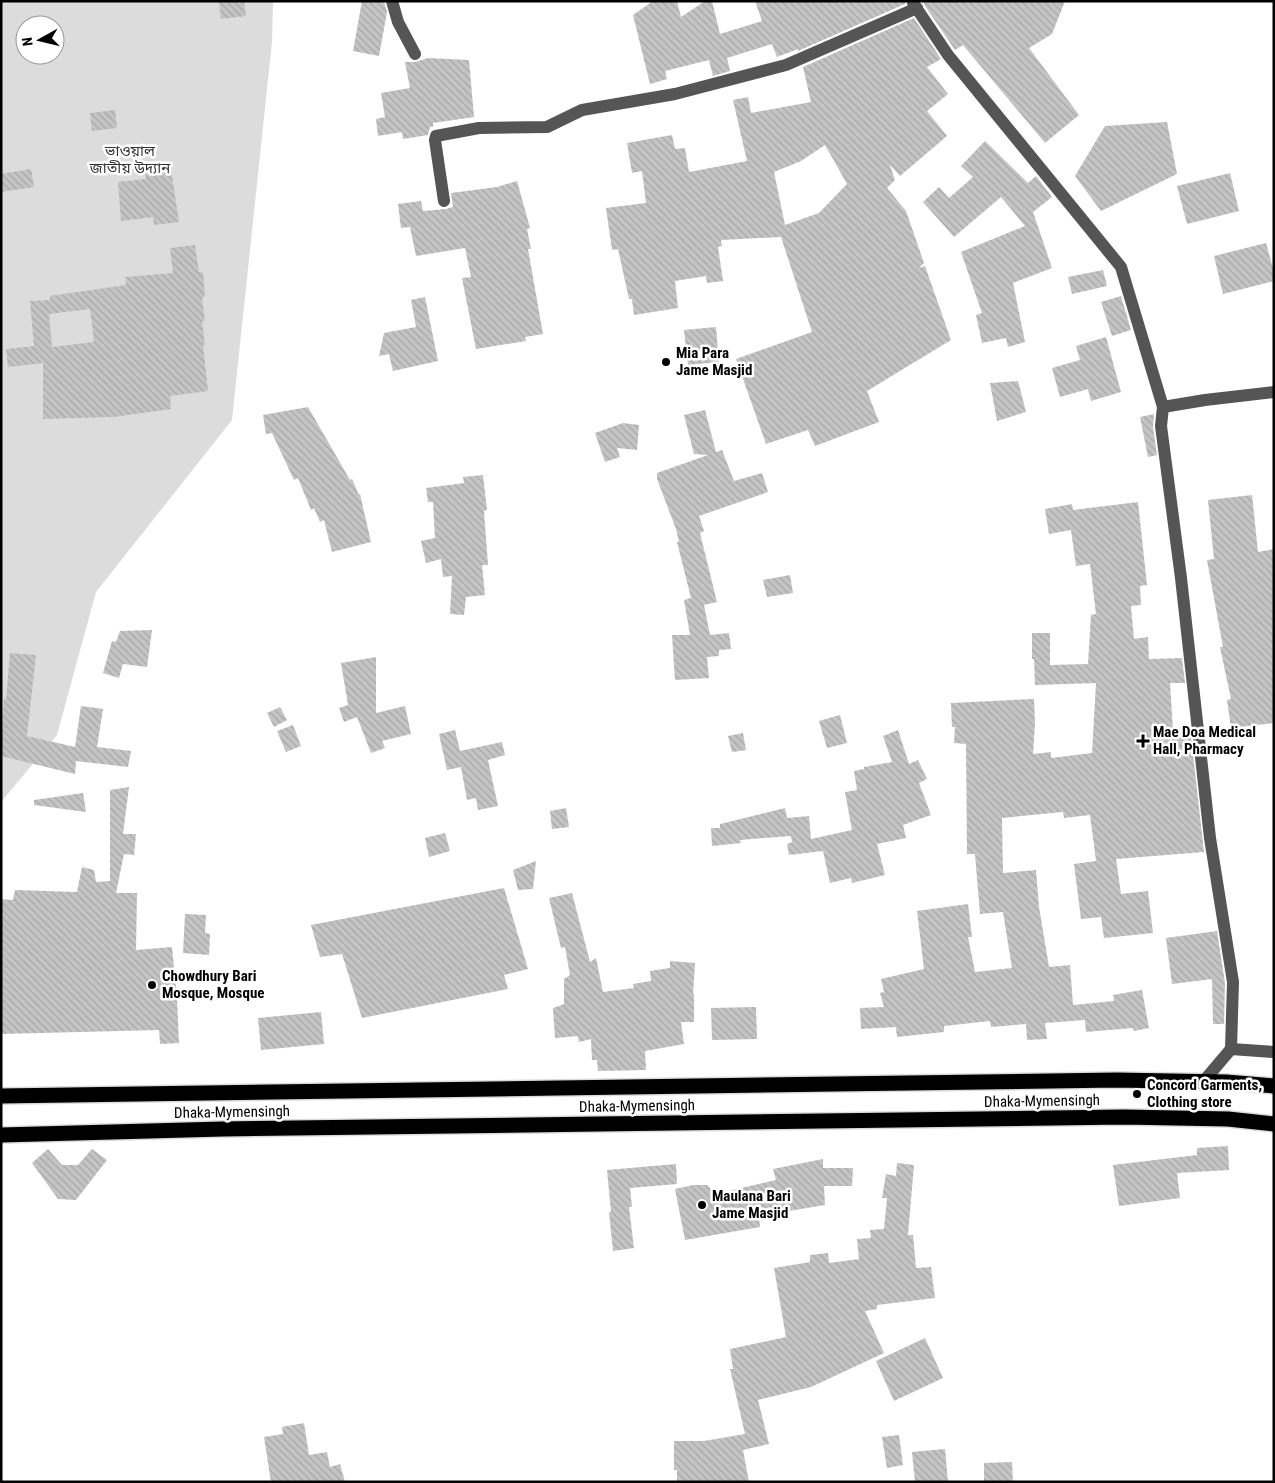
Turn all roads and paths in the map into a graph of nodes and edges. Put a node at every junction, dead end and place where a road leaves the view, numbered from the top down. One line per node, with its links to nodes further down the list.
1 (392, 1): 3 (street)
2 (914, 5): 4 (street); 6 (street)
3 (415, 54)
4 (444, 201)
5 (1274, 392): 6 (street)
6 (1163, 407): 7 (street)
7 (1231, 1048): 8 (street); 9 (street)
8 (1274, 1052)
9 (1203, 1082): 10 (highway, Dhaka-Mymensingh); 11 (highway, Dhaka-Mymensingh)
10 (1274, 1086)
11 (1, 1096)
12 (1274, 1124): 13 (highway, Dhaka-Mymensingh)
13 (1, 1135)

